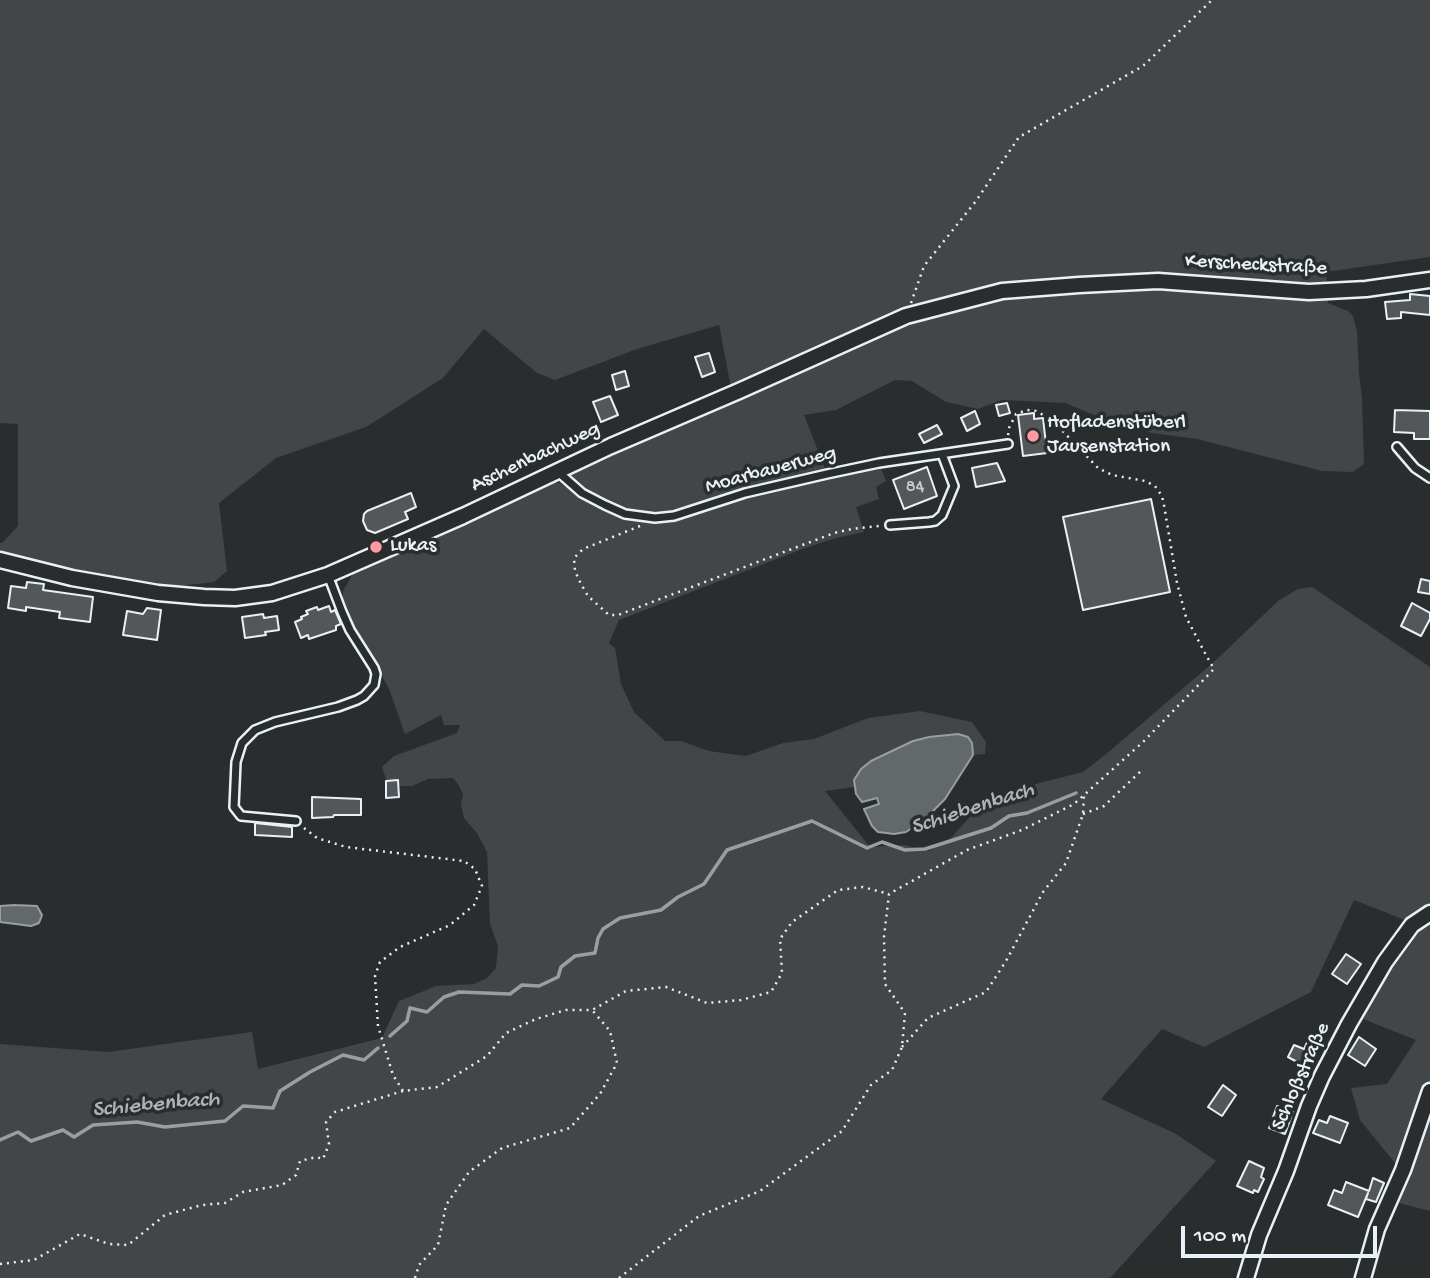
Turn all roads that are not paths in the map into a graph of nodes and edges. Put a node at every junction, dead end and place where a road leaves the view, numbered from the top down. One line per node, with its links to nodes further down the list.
1 (1430, 280): 2 (street, Kerscheckstraße)
2 (1079, 285): 6 (street, Aschenbachweg)
3 (1008, 444): 5 (lane, Moarbauerweg)
4 (1397, 447): 7 (lane)
5 (942, 454): 6 (lane, Moarbauerweg); 8 (lane)
6 (556, 471): 10 (street, Aschenbachweg)
7 (1430, 478)
8 (890, 525)
9 (0, 559): 10 (street, Aschenbachweg)
10 (328, 575): 11 (lane)
11 (296, 821)
12 (1430, 913): 14 (street, Schloßstraße)
13 (1430, 1091): 15 (street)
14 (1246, 1278)
15 (1363, 1278)

